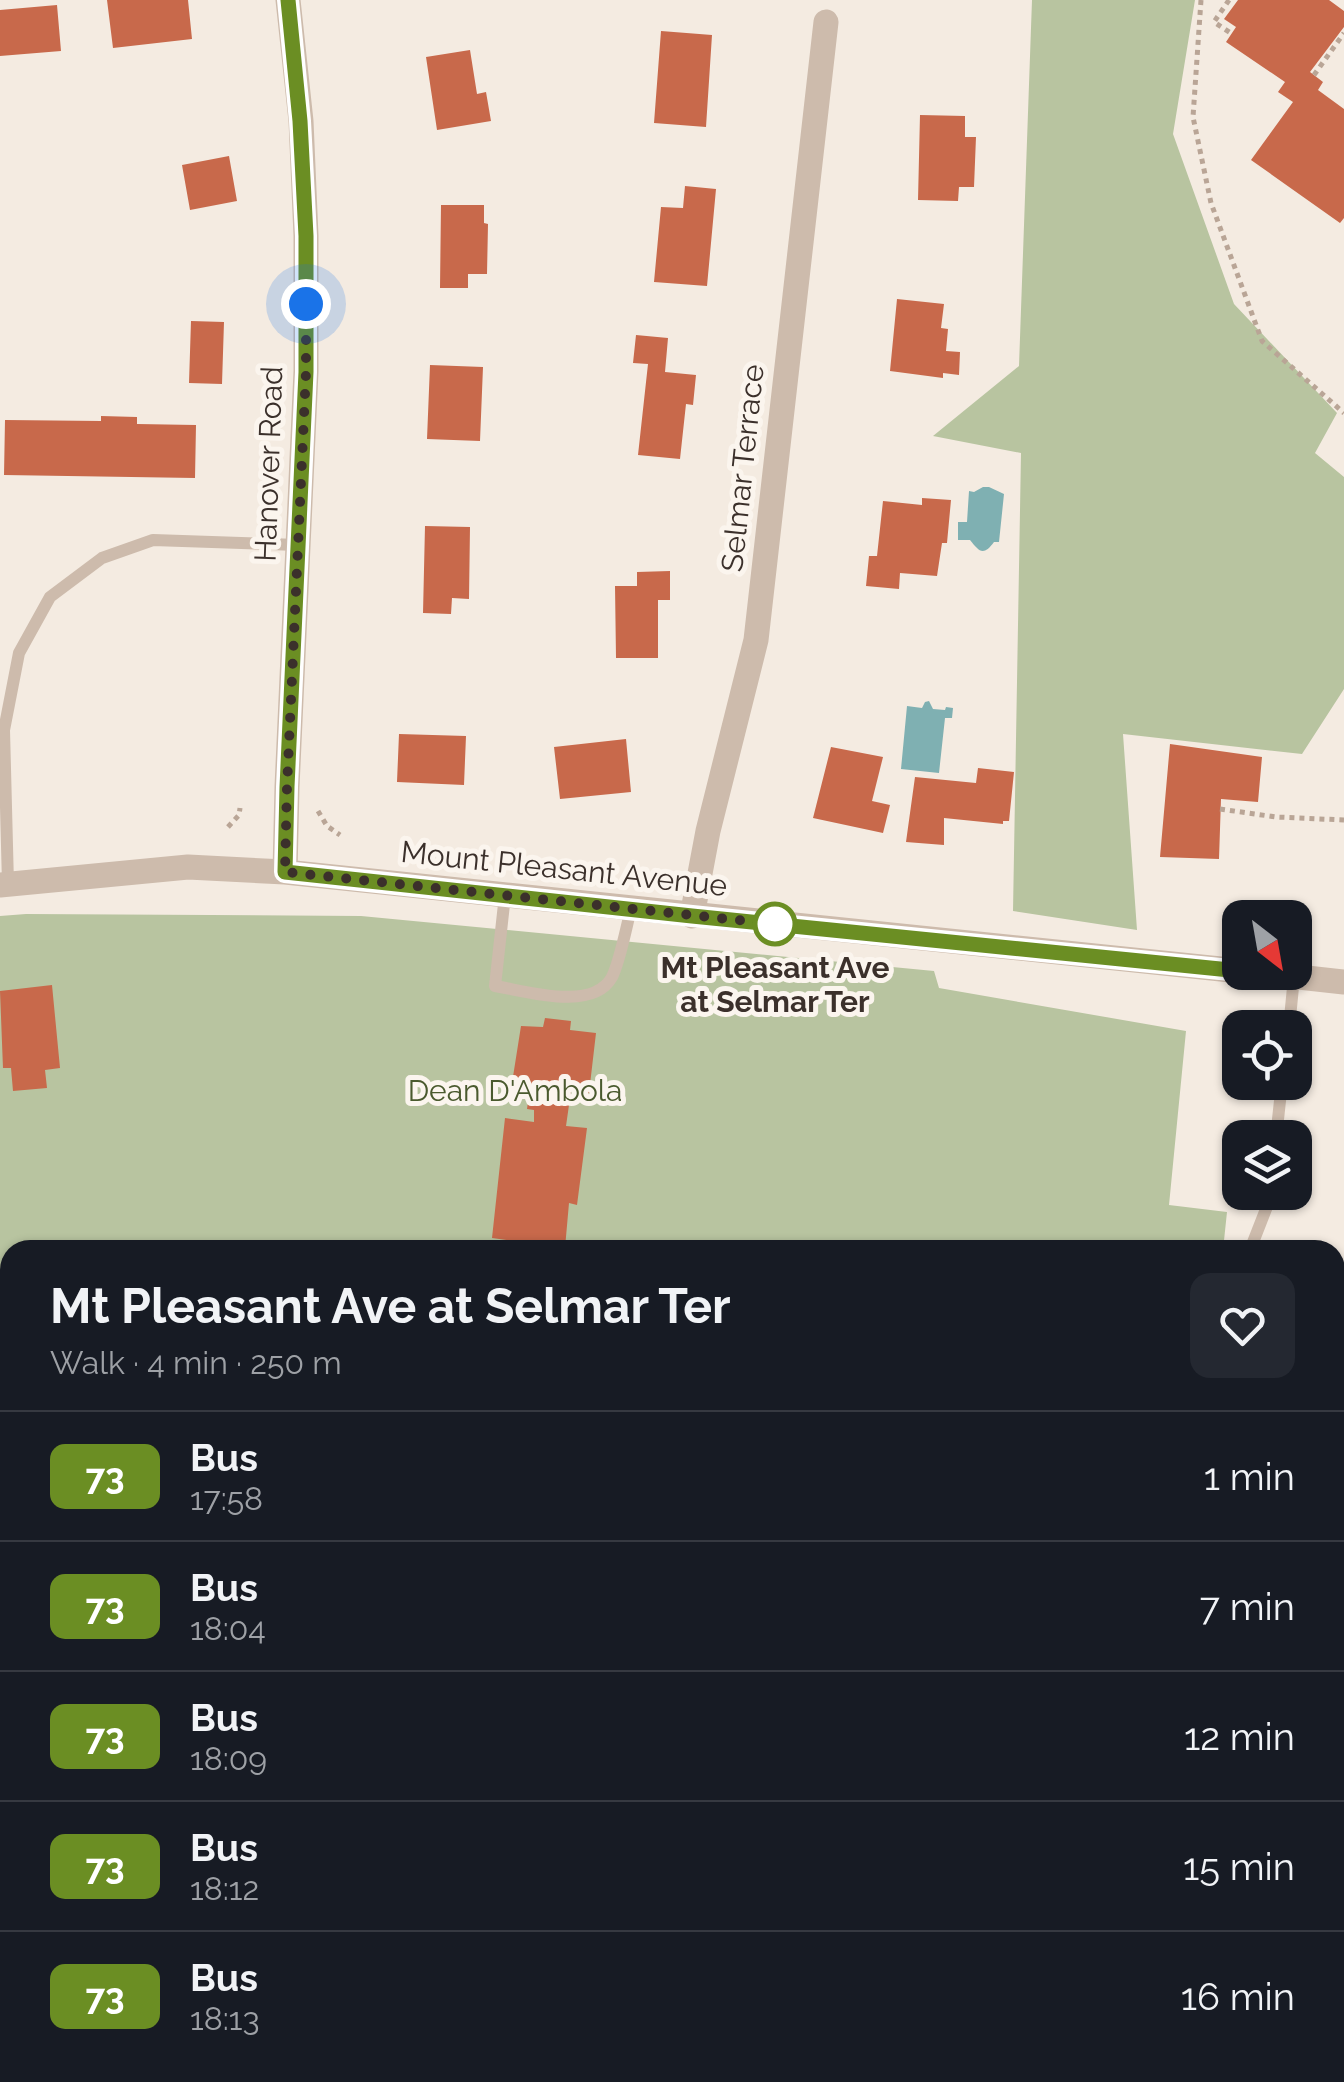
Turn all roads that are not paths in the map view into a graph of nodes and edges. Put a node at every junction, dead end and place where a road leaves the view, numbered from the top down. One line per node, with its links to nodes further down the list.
1 (288, 0): 3 (street, Hanover Road)
2 (826, 22): 8 (street, Selmar Terrace)
3 (298, 545): 4 (street, Hanover Road); 5 (lane)
4 (285, 872): 5 (street, Mount Pleasant Avenue); 6 (street, Mount Pleasant Avenue)
5 (4, 884)
6 (505, 895): 7 (street, Mount Pleasant Avenue); 7 (lane)
7 (631, 909): 8 (street, Mount Pleasant Avenue)
8 (692, 916): 9 (street, Mount Pleasant Avenue)
9 (1222, 969)
10 (1312, 979): 11 (street)
11 (1344, 982)
12 (1266, 1210): 13 (lane)
13 (1254, 1240)

